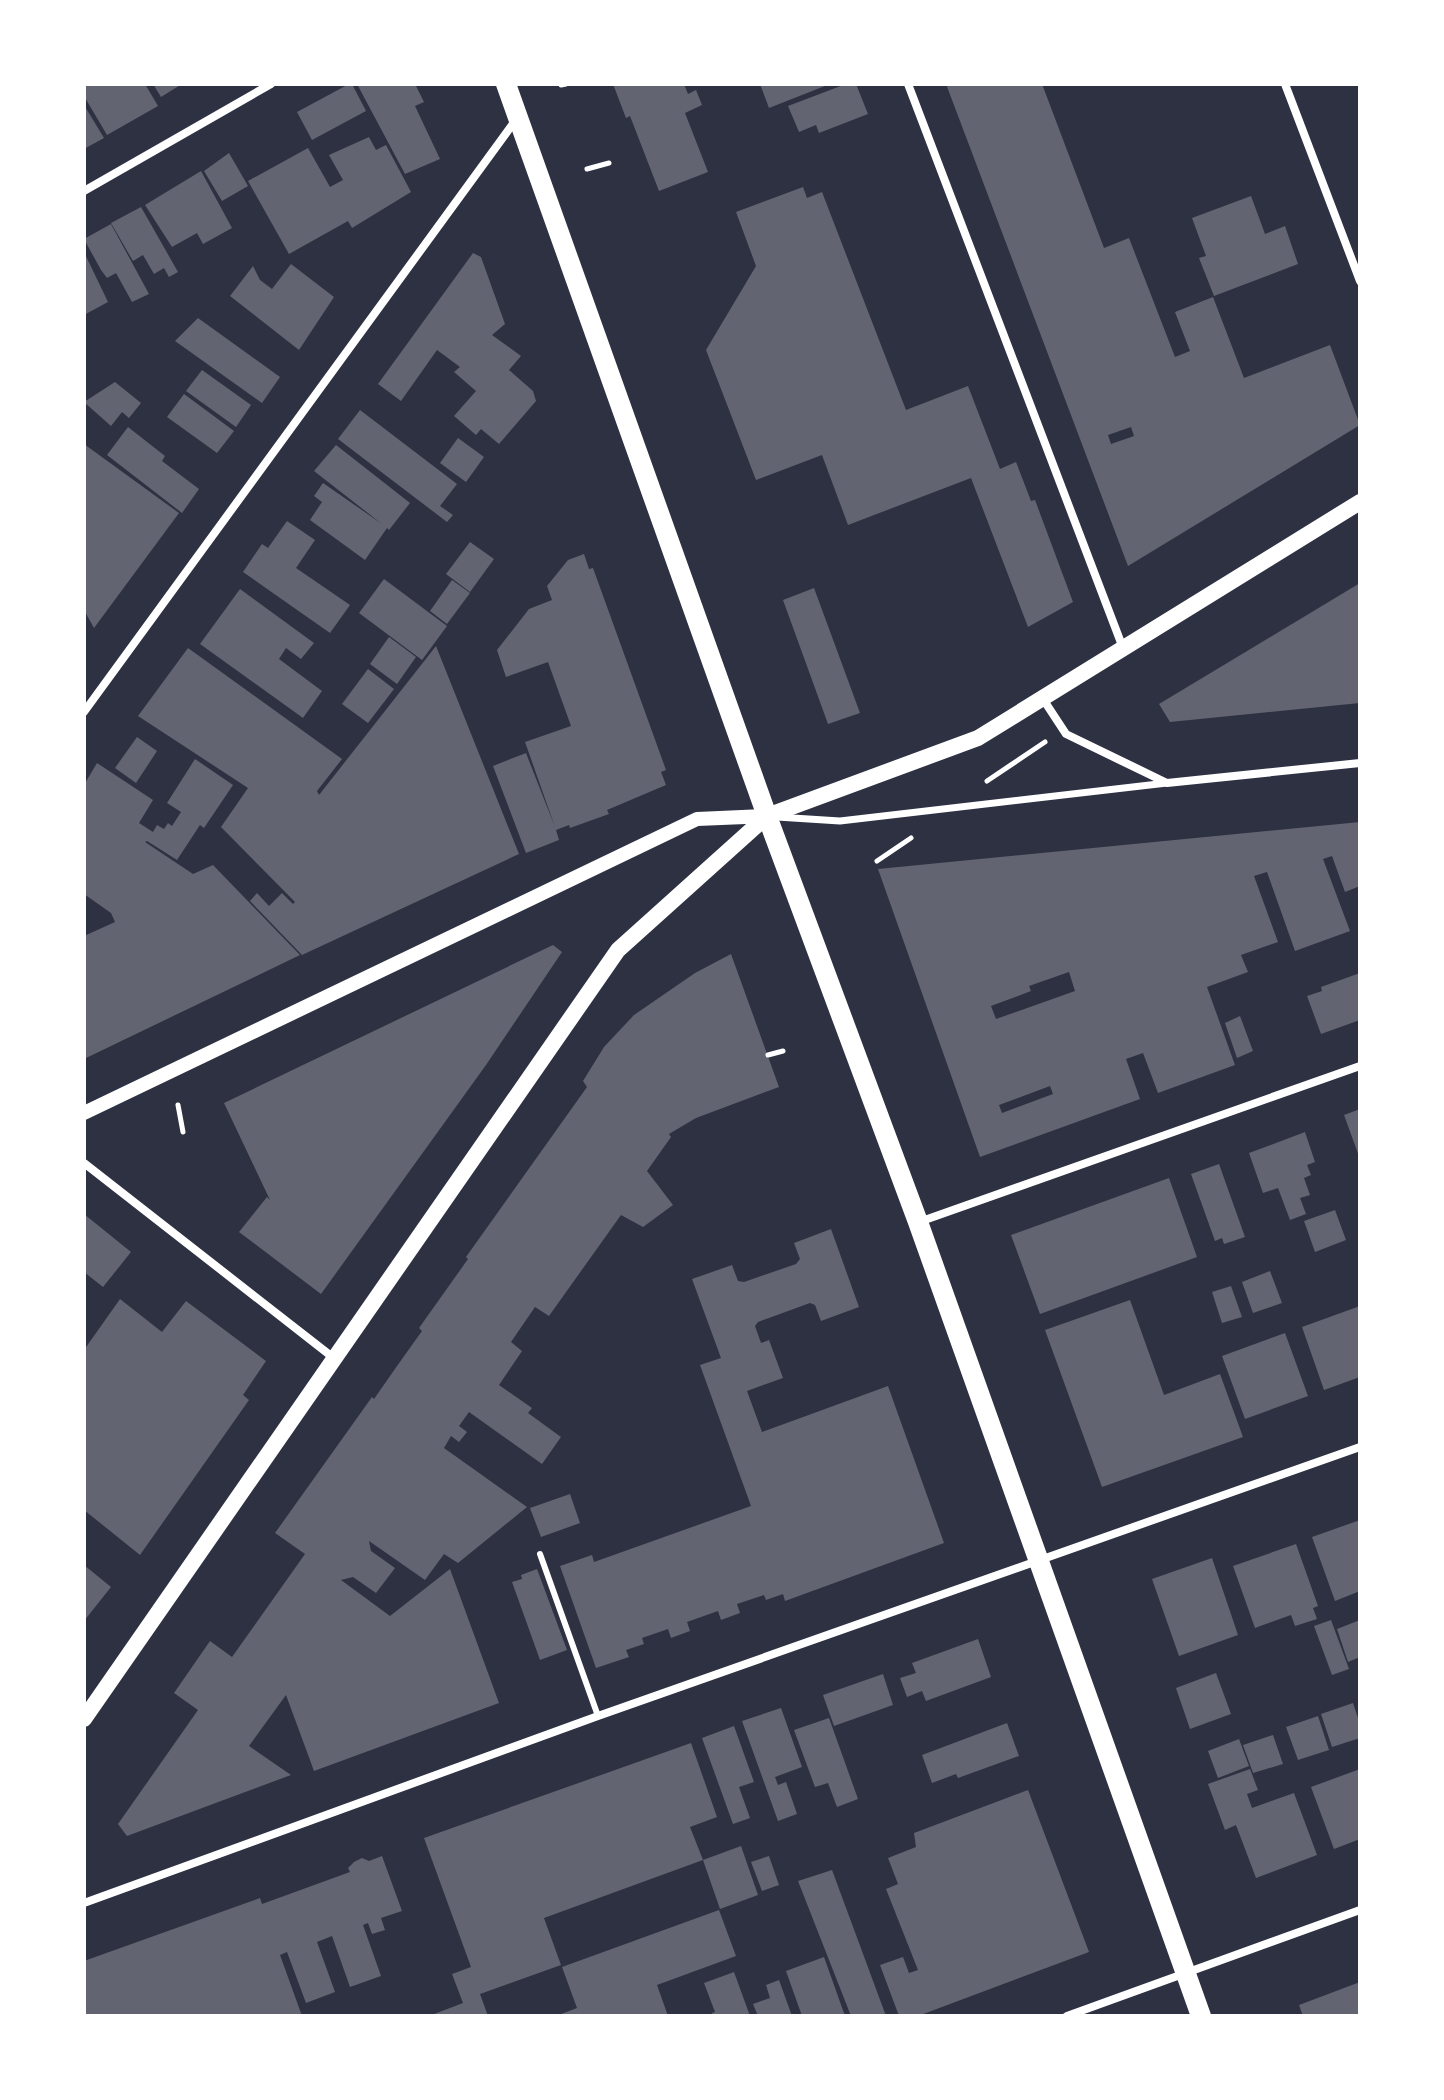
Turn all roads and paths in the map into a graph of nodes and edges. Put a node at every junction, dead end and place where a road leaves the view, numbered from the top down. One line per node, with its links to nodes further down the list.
1 (271, 84): 8 (street)
2 (506, 84): 5 (main road)
3 (908, 84): 11 (street)
4 (1285, 84): 9 (street)
5 (518, 117): 13 (street); 18 (main road)
6 (609, 163): 7 (path)
7 (587, 169)
8 (84, 191)
9 (1360, 281)
10 (1360, 502): 11 (main road)
11 (1123, 649): 12 (main road)
12 (1042, 698): 16 (street); 18 (main road)
13 (84, 712)
14 (1046, 742): 17 (path)
15 (1360, 763): 16 (street)
16 (1167, 783): 18 (street)
17 (978, 788)
18 (767, 816): 25 (street); 28 (main road); 29 (main road)
19 (911, 838): 20 (path)
20 (877, 861)
21 (783, 1051): 22 (path)
22 (768, 1055)
23 (1360, 1066): 28 (street)
24 (178, 1105): 26 (path)
25 (84, 1113)
26 (183, 1132)
27 (84, 1163): 29 (street)
28 (918, 1222): 32 (main road)
29 (336, 1359): 34 (main road)
30 (1360, 1447): 32 (street)
31 (540, 1554): 33 (lane)
32 (1039, 1560): 33 (street); 37 (main road)
33 (598, 1716): 35 (street)
34 (84, 1719)
35 (84, 1903)
36 (1360, 1910): 37 (street)
37 (1186, 1974): 38 (street); 39 (main road)
38 (1067, 2016)
39 (1201, 2016)

